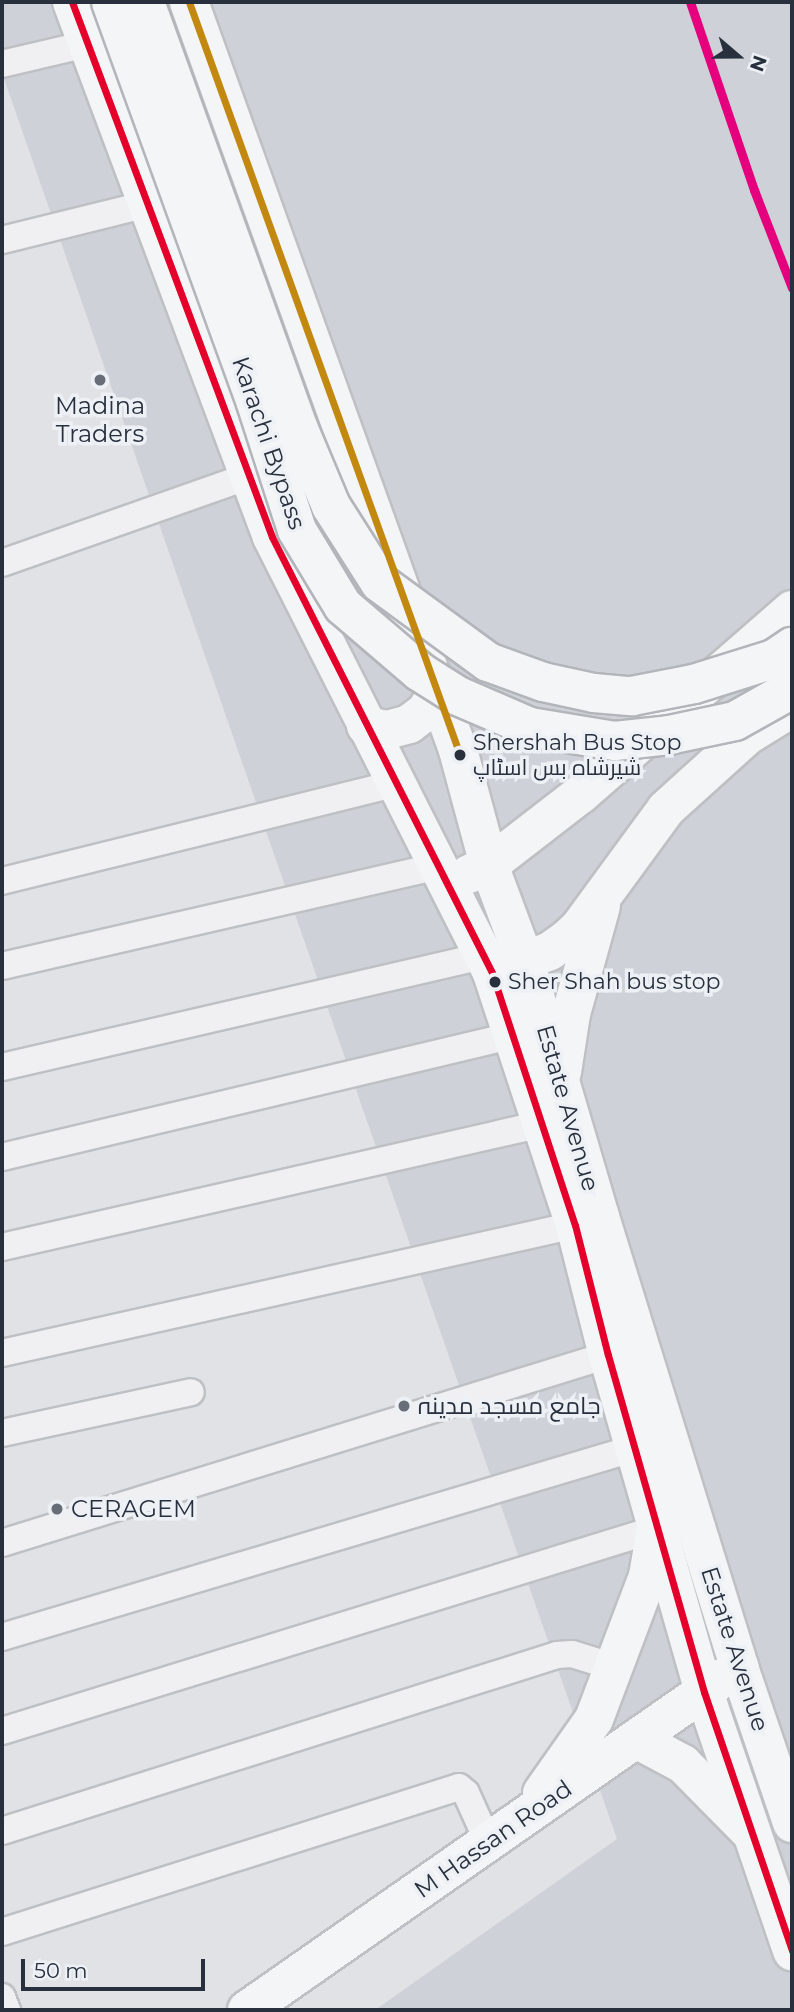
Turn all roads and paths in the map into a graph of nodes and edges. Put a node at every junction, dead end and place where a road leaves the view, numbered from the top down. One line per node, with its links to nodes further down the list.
1 (72, 2): 5 (main road, Estate Avenue)
2 (111, 2): 13 (main road, Karachi Bypass, bridge)
3 (145, 2): 12 (main road, Karachi Bypass, bridge)
4 (189, 2): 14 (main road, Estate Avenue)
5 (87, 44): 6 (street); 7 (main road, Estate Avenue)
6 (2, 64)
7 (147, 204): 8 (street); 9 (main road, Estate Avenue)
8 (2, 240)
9 (249, 476): 10 (street); 16 (main road, Estate Avenue)
10 (2, 563)
11 (792, 610): 18 (main road)
12 (792, 648)
13 (792, 689)
14 (437, 693): 16 (main road); 18 (main road, Estate Avenue)
15 (792, 708): 21 (main road)
16 (366, 726): 17 (main road, Estate Avenue)
17 (395, 784): 19 (main road, Estate Avenue); 20 (street)
18 (489, 865): 19 (main road); 22 (main road, Estate Avenue)
19 (444, 875): 22 (main road, Estate Avenue); 23 (street)
20 (2, 881)
21 (604, 894): 22 (main road); 26 (main road)
22 (500, 964): 24 (main road, Estate Avenue); 25 (street); 26 (main road, Estate Avenue)
23 (2, 966)
24 (514, 1035): 27 (main road, Estate Avenue); 28 (street)
25 (2, 1067)
26 (560, 1082): 40 (main road, Estate Avenue)
27 (542, 1124): 29 (main road, Estate Avenue); 30 (street)
28 (2, 1157)
29 (575, 1225): 31 (street); 32 (main road, Estate Avenue)
30 (2, 1247)
31 (2, 1353)
32 (608, 1355): 35 (main road, Estate Avenue); 37 (street)
33 (191, 1392): 34 (street)
34 (2, 1433)
35 (635, 1448): 36 (main road, Estate Avenue); 38 (street)
36 (656, 1530): 39 (main road); 41 (main road, Estate Avenue); 42 (street)
37 (2, 1543)
38 (2, 1637)
39 (614, 1667): 44 (main road); 46 (street)
40 (739, 1667): 41 (main road, M Hassan Road); 45 (main road, Estate Avenue)
41 (704, 1692): 43 (main road, M Hassan Road); 47 (main road, Estate Avenue)
42 (2, 1731)
43 (636, 1739): 44 (main road, M Hassan Road); 47 (main road)
44 (526, 1815): 48 (main road, M Hassan Road)
45 (792, 1823)
46 (2, 1831)
47 (752, 1835): 50 (main road, Estate Avenue)
48 (488, 1842): 49 (street); 53 (main road, M Hassan Road)
49 (2, 1933)
50 (792, 1951)
51 (2, 1997): 52 (street)
52 (6, 2010)
53 (247, 2010)

